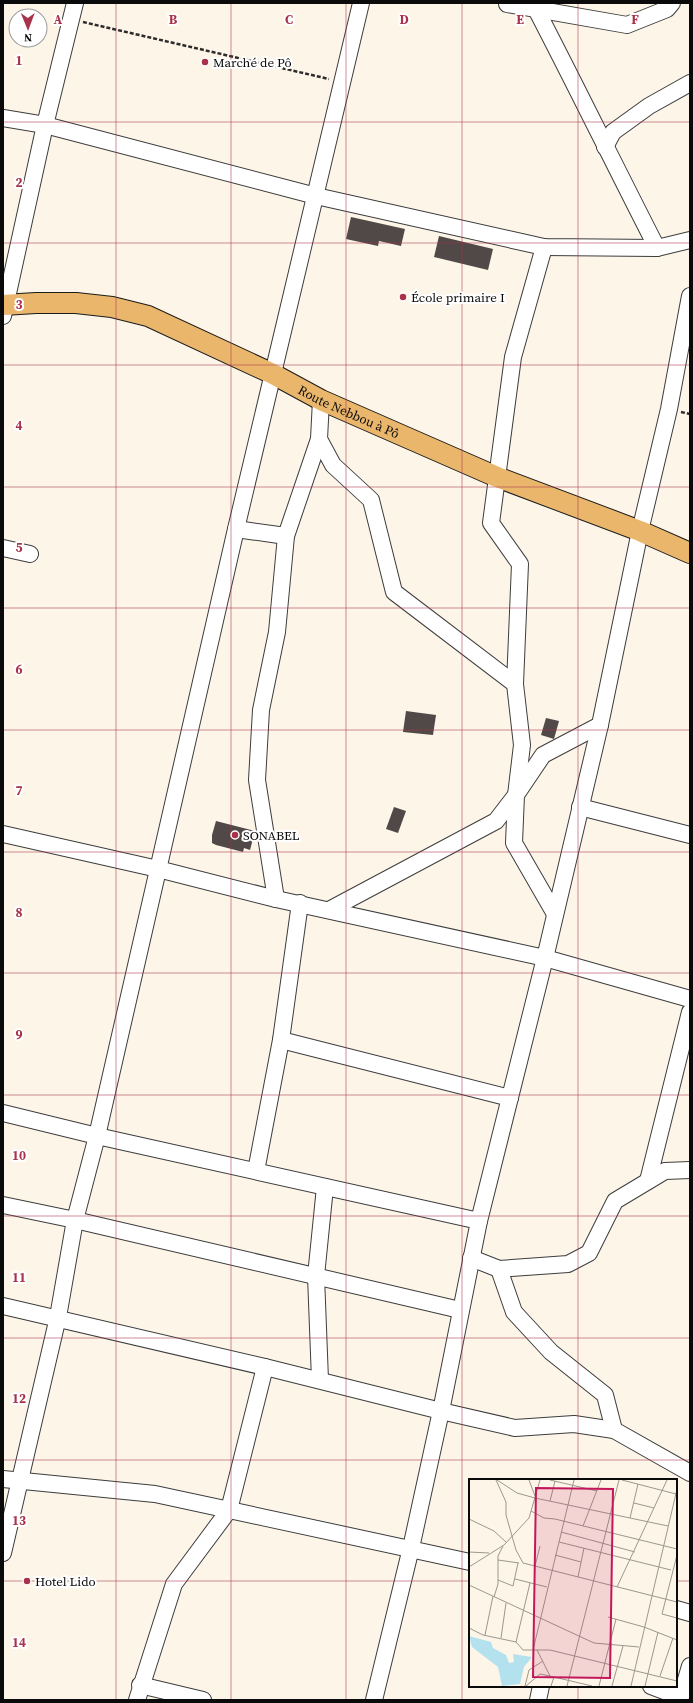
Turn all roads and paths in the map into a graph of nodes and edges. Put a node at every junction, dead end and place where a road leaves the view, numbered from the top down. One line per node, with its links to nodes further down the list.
1 (75, 3): 6 (street)
2 (361, 3): 7 (street)
3 (506, 3): 5 (street)
4 (672, 3): 5 (street)
5 (536, 9): 11 (street)
6 (71, 19): 7 (path); 10 (street)
7 (342, 82): 12 (street)
8 (690, 83): 11 (street)
9 (3, 118): 10 (street)
10 (45, 125): 12 (street); 17 (street)
11 (604, 147): 15 (street)
12 (316, 196): 14 (street); 18 (street)
13 (690, 240): 15 (street)
14 (544, 247): 15 (street); 21 (street)
15 (657, 248)
16 (690, 296): 23 (street)
17 (4, 309): 18 (main road, Route Nebbou à Pô)
18 (273, 374): 19 (main road, Route Nebbou à Pô); 22 (street)
19 (321, 400): 20 (street); 21 (main road, Route Nebbou à Pô)
20 (319, 439): 24 (street); 28 (street)
21 (496, 477): 23 (main road, Route Nebbou à Pô); 28 (street)
22 (236, 529): 24 (street); 34 (street)
23 (640, 531): 26 (main road, Route Nebbou à Pô); 29 (street)
24 (286, 536): 35 (street)
25 (3, 548): 27 (street)
26 (690, 553)
27 (30, 554)
28 (515, 684): 30 (street)
29 (600, 725): 30 (street); 31 (street)
30 (516, 796): 37 (street); 38 (street)
31 (580, 808): 33 (street); 38 (street)
32 (3, 834): 34 (street)
33 (690, 835)
34 (158, 869): 35 (street); 45 (street)
35 (276, 899): 36 (street)
36 (300, 904): 37 (street); 42 (street)
37 (329, 910): 39 (street)
38 (555, 914): 39 (street)
39 (544, 958): 40 (street); 43 (street)
40 (690, 999)
41 (690, 1012): 48 (street)
42 (281, 1040): 43 (street); 47 (street)
43 (510, 1098): 52 (street)
44 (3, 1113): 45 (street)
45 (97, 1136): 47 (street); 51 (street)
46 (690, 1170): 48 (street)
47 (256, 1171): 49 (street)
48 (648, 1181): 54 (street)
49 (325, 1187): 52 (street); 55 (street)
50 (3, 1205): 51 (street)
51 (75, 1220): 55 (street); 58 (street)
52 (479, 1221): 53 (street)
53 (471, 1258): 54 (street); 57 (street)
54 (499, 1269): 62 (street)
55 (316, 1276): 57 (street); 60 (street)
56 (3, 1306): 58 (street)
57 (460, 1310): 61 (street)
58 (58, 1317): 59 (street); 65 (street)
59 (265, 1367): 60 (street); 66 (street)
60 (320, 1380): 61 (street)
61 (441, 1411): 62 (street); 67 (street)
62 (614, 1430): 63 (street)
63 (690, 1473)
64 (3, 1479): 65 (street)
65 (21, 1481): 66 (street); 68 (street)
66 (229, 1510): 67 (street); 75 (street)
67 (410, 1548): 69 (street); 78 (street)
68 (3, 1553)
69 (469, 1562)
70 (677, 1610): 71 (street)
71 (690, 1613)
72 (690, 1666): 76 (street)
73 (541, 1687): 79 (street)
74 (654, 1687): 76 (street)
75 (138, 1693): 77 (street)
76 (680, 1698)
77 (203, 1700)
78 (374, 1700)
79 (538, 1700)

